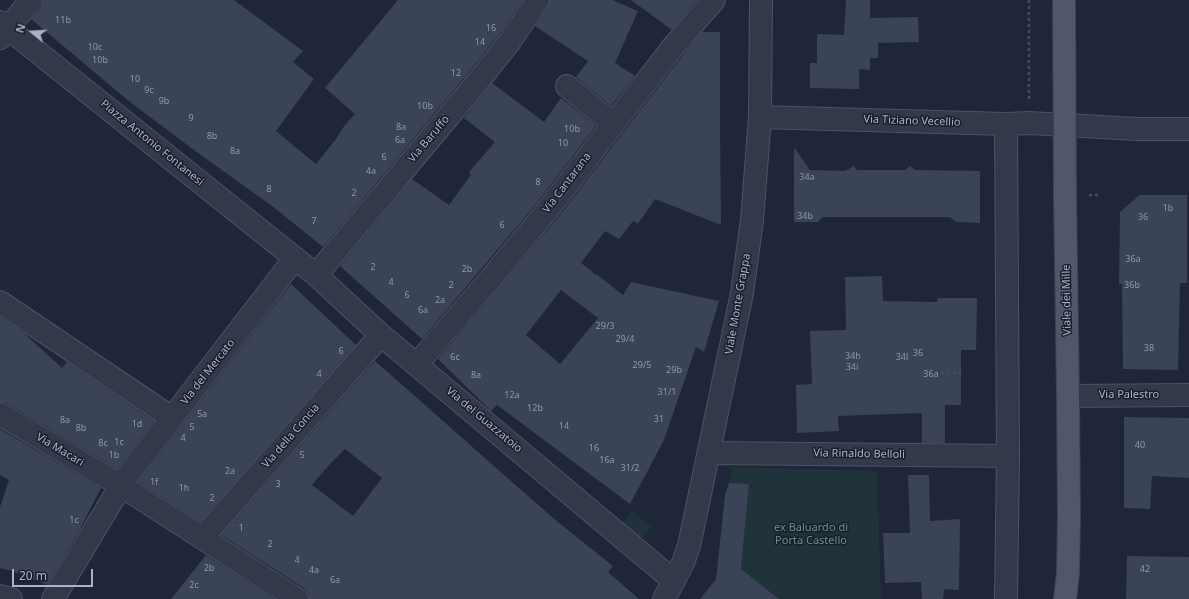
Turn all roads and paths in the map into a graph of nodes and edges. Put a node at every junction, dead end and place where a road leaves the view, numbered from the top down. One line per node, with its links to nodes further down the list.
1 (31, 0): 6 (street)
2 (538, 0): 14 (street, Via Baruffo)
3 (714, 0): 9 (street, Via Cantarana)
4 (761, 0): 8 (street, Viale Monte Grappa)
5 (1064, 0): 11 (main road, Viale dei Mille)
6 (3, 30): 13 (street, Piazza Antonio Fontanesi)
7 (567, 86): 9 (street)
8 (760, 117): 10 (street, Via Tiziano Vecellio); 24 (street, Viale Monte Grappa)
9 (613, 124): 17 (street, Via Cantarana)
10 (1006, 124): 11 (street, Via Tiziano Vecellio); 25 (street)
11 (1065, 125): 12 (street, Via Tiziano Vecellio); 21 (main road, Viale dei Mille)
12 (1189, 129)
13 (295, 258): 14 (street, Via del Guazzatoio); 23 (street, Via del Mercato)
14 (316, 275): 16 (street, Via del Guazzatoio)
15 (0, 302): 23 (street)
16 (381, 335): 17 (street, Via del Guazzatoio); 27 (street, Via della Concia)
17 (417, 364): 28 (street, Via del Guazzatoio)
18 (923, 373): 19 (path)
19 (961, 373)
20 (1189, 395): 21 (street, Via Palestro)
21 (1068, 396): 34 (main road, Viale dei Mille)
22 (0, 414): 26 (street, Via Macari)
23 (172, 418): 26 (street, Via del Mercato)
24 (709, 453): 25 (street, Via Rinaldo Belloli); 28 (street, Viale Monte Grappa)
25 (1008, 456): 33 (street)
26 (120, 485): 27 (street, Via Macari); 31 (street, Via del Mercato)
27 (203, 537): 32 (street, Via Macari)
28 (669, 590)
29 (0, 596): 30 (street)
30 (11, 599)
31 (53, 599)
32 (298, 599)
33 (1006, 599)
34 (1065, 599)

